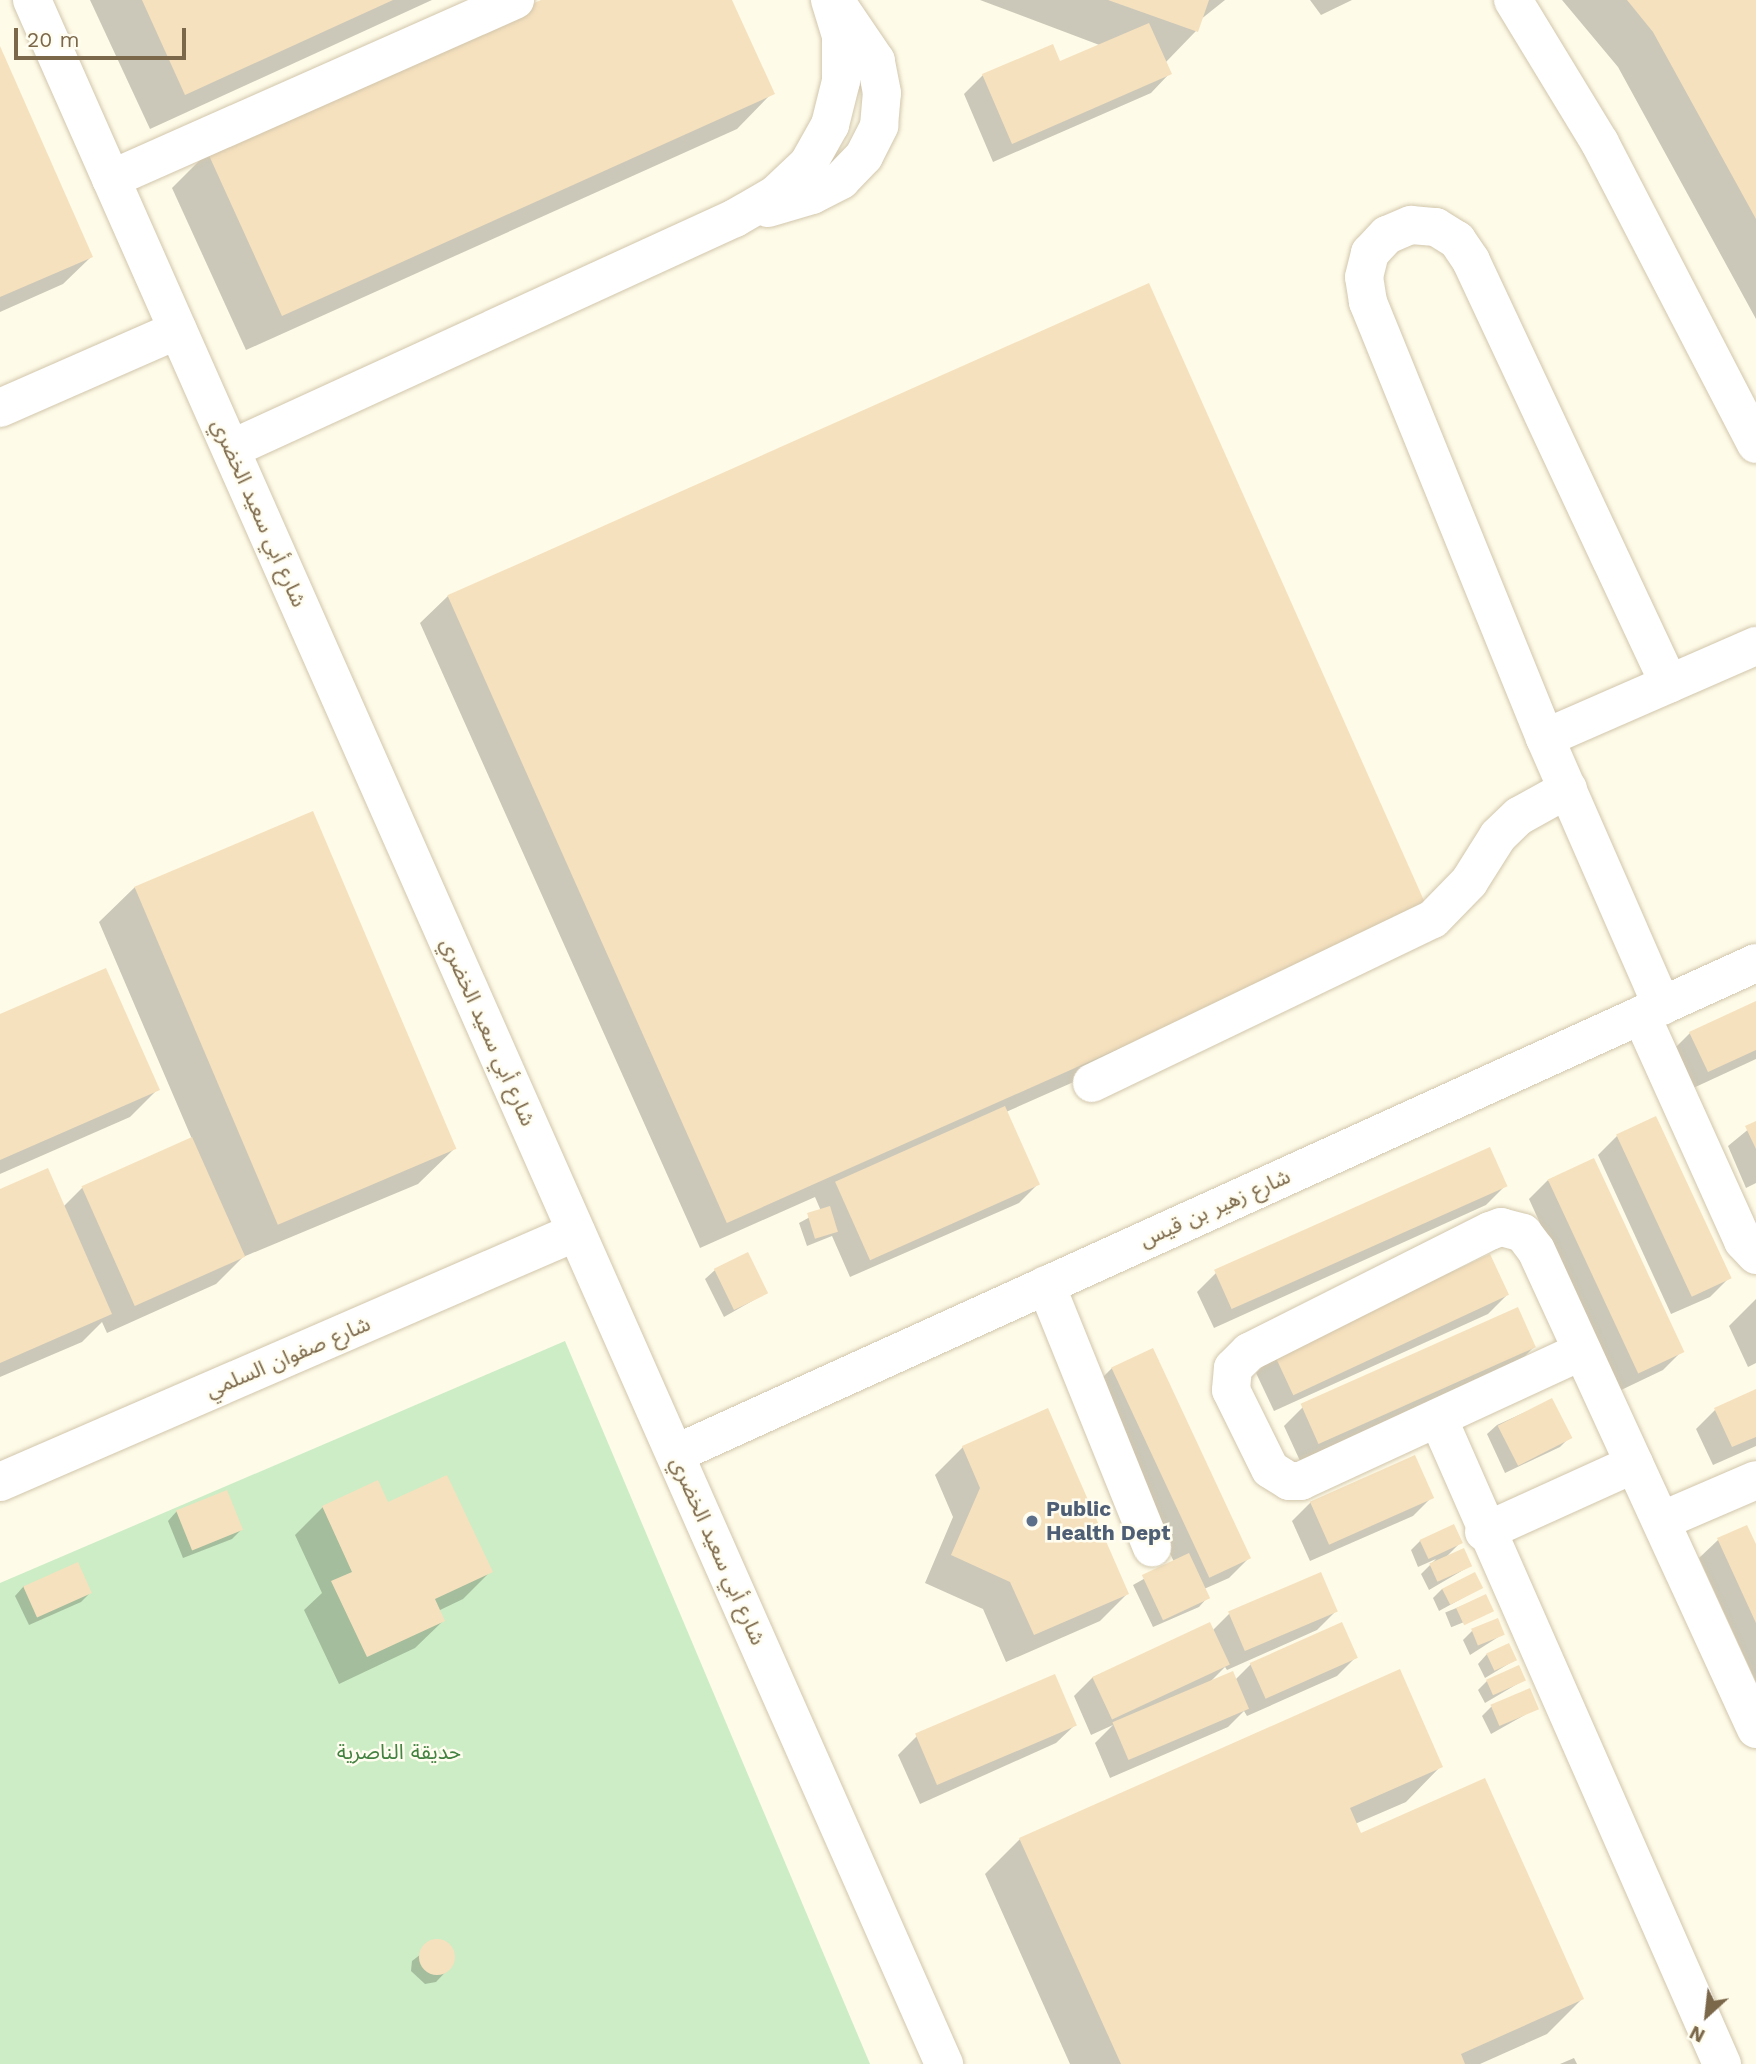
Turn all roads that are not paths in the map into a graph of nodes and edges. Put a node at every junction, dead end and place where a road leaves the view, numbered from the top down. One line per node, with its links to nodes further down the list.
1 (32, 0): 5 (street, شارع أبي سعيد الخضري)
2 (514, 0): 5 (street)
3 (832, 0): 9 (street)
4 (1513, 0): 8 (street)
5 (111, 179): 6 (street, شارع أبي سعيد الخضري)
6 (178, 330): 7 (street); 9 (street, شارع أبي سعيد الخضري)
7 (0, 408)
8 (1756, 444)
9 (231, 449): 17 (street, شارع أبي سعيد الخضري)
10 (1756, 646): 11 (street)
11 (1669, 684): 12 (street); 12 (street)
12 (1545, 738): 13 (street)
13 (1568, 789): 15 (street); 16 (street)
14 (1756, 963): 15 (street, شارع زهير بن قيس)
15 (1652, 1010): 18 (street); 19 (street, شارع زهير بن قيس)
16 (1092, 1083)
17 (576, 1232): 22 (street, شارع أبي سعيد الخضري); 25 (street, شارع صفوان السلمي)
18 (1756, 1255)
19 (1046, 1285): 22 (street, شارع زهير بن قيس); 28 (street)
20 (1582, 1351): 21 (street); 21 (street); 23 (street)
21 (1438, 1418): 27 (street)
22 (675, 1454): 30 (street, شارع أبي سعيد الخضري)
23 (1634, 1464): 26 (street); 27 (street)
24 (1756, 1480): 26 (street)
25 (0, 1482)
26 (1661, 1521): 29 (street)
27 (1484, 1532): 31 (street)
28 (1152, 1547)
29 (1756, 1729)
30 (944, 2064)
31 (1723, 2064)

